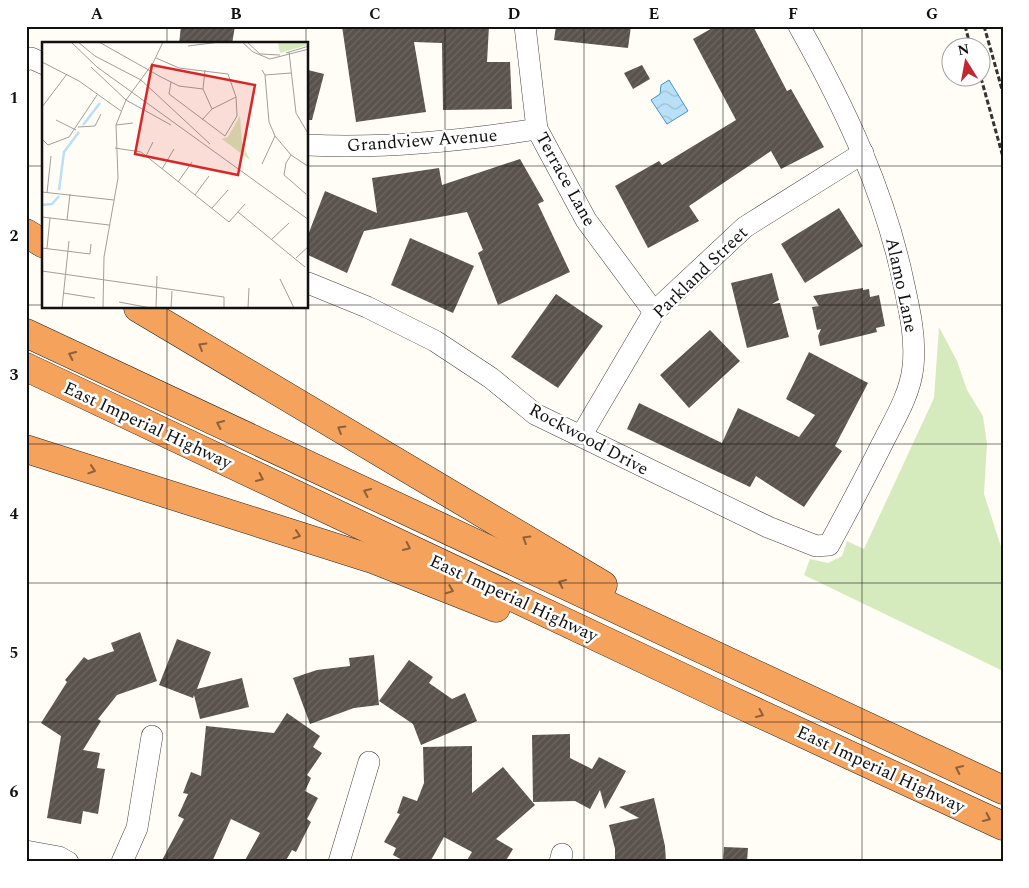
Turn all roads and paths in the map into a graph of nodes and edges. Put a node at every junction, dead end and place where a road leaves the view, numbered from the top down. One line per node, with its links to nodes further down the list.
1 (525, 26): 10 (street, Terrace Lane)
2 (799, 26): 12 (street, Alamo Lane)
3 (984, 26): 9 (path)
4 (26, 60): 5 (street)
5 (42, 63)
6 (26, 70): 7 (street)
7 (42, 77)
8 (983, 88): 13 (path)
9 (1003, 93)
10 (537, 129): 11 (street, Grandview Avenue); 18 (street, Terrace Lane)
11 (309, 145)
12 (863, 153): 18 (street, Parkland Street); 23 (street, Alamo Lane)
13 (1003, 157)
14 (26, 233): 15 (highway)
15 (42, 243)
16 (309, 283): 21 (street, Rockwood Drive)
17 (140, 309): 24 (highway, one-way to 17)
18 (654, 312): 21 (street, Parkland Street)
19 (26, 333): 24 (highway, East Imperial Highway, one-way to 19)
20 (26, 367): 25 (highway, East Imperial Highway, one-way to 25)
21 (581, 436): 23 (street, Rockwood Drive)
22 (26, 449): 25 (highway, one-way to 25)
23 (829, 545)
24 (733, 663): 28 (highway, East Imperial Highway, one-way to 24)
25 (726, 698): 29 (highway, East Imperial Highway, one-way to 29)
26 (152, 736): 32 (street)
27 (369, 762): 33 (street)
28 (1003, 790)
29 (1003, 826)
30 (26, 851): 31 (street)
31 (68, 862)
32 (122, 862)
33 (339, 862)

